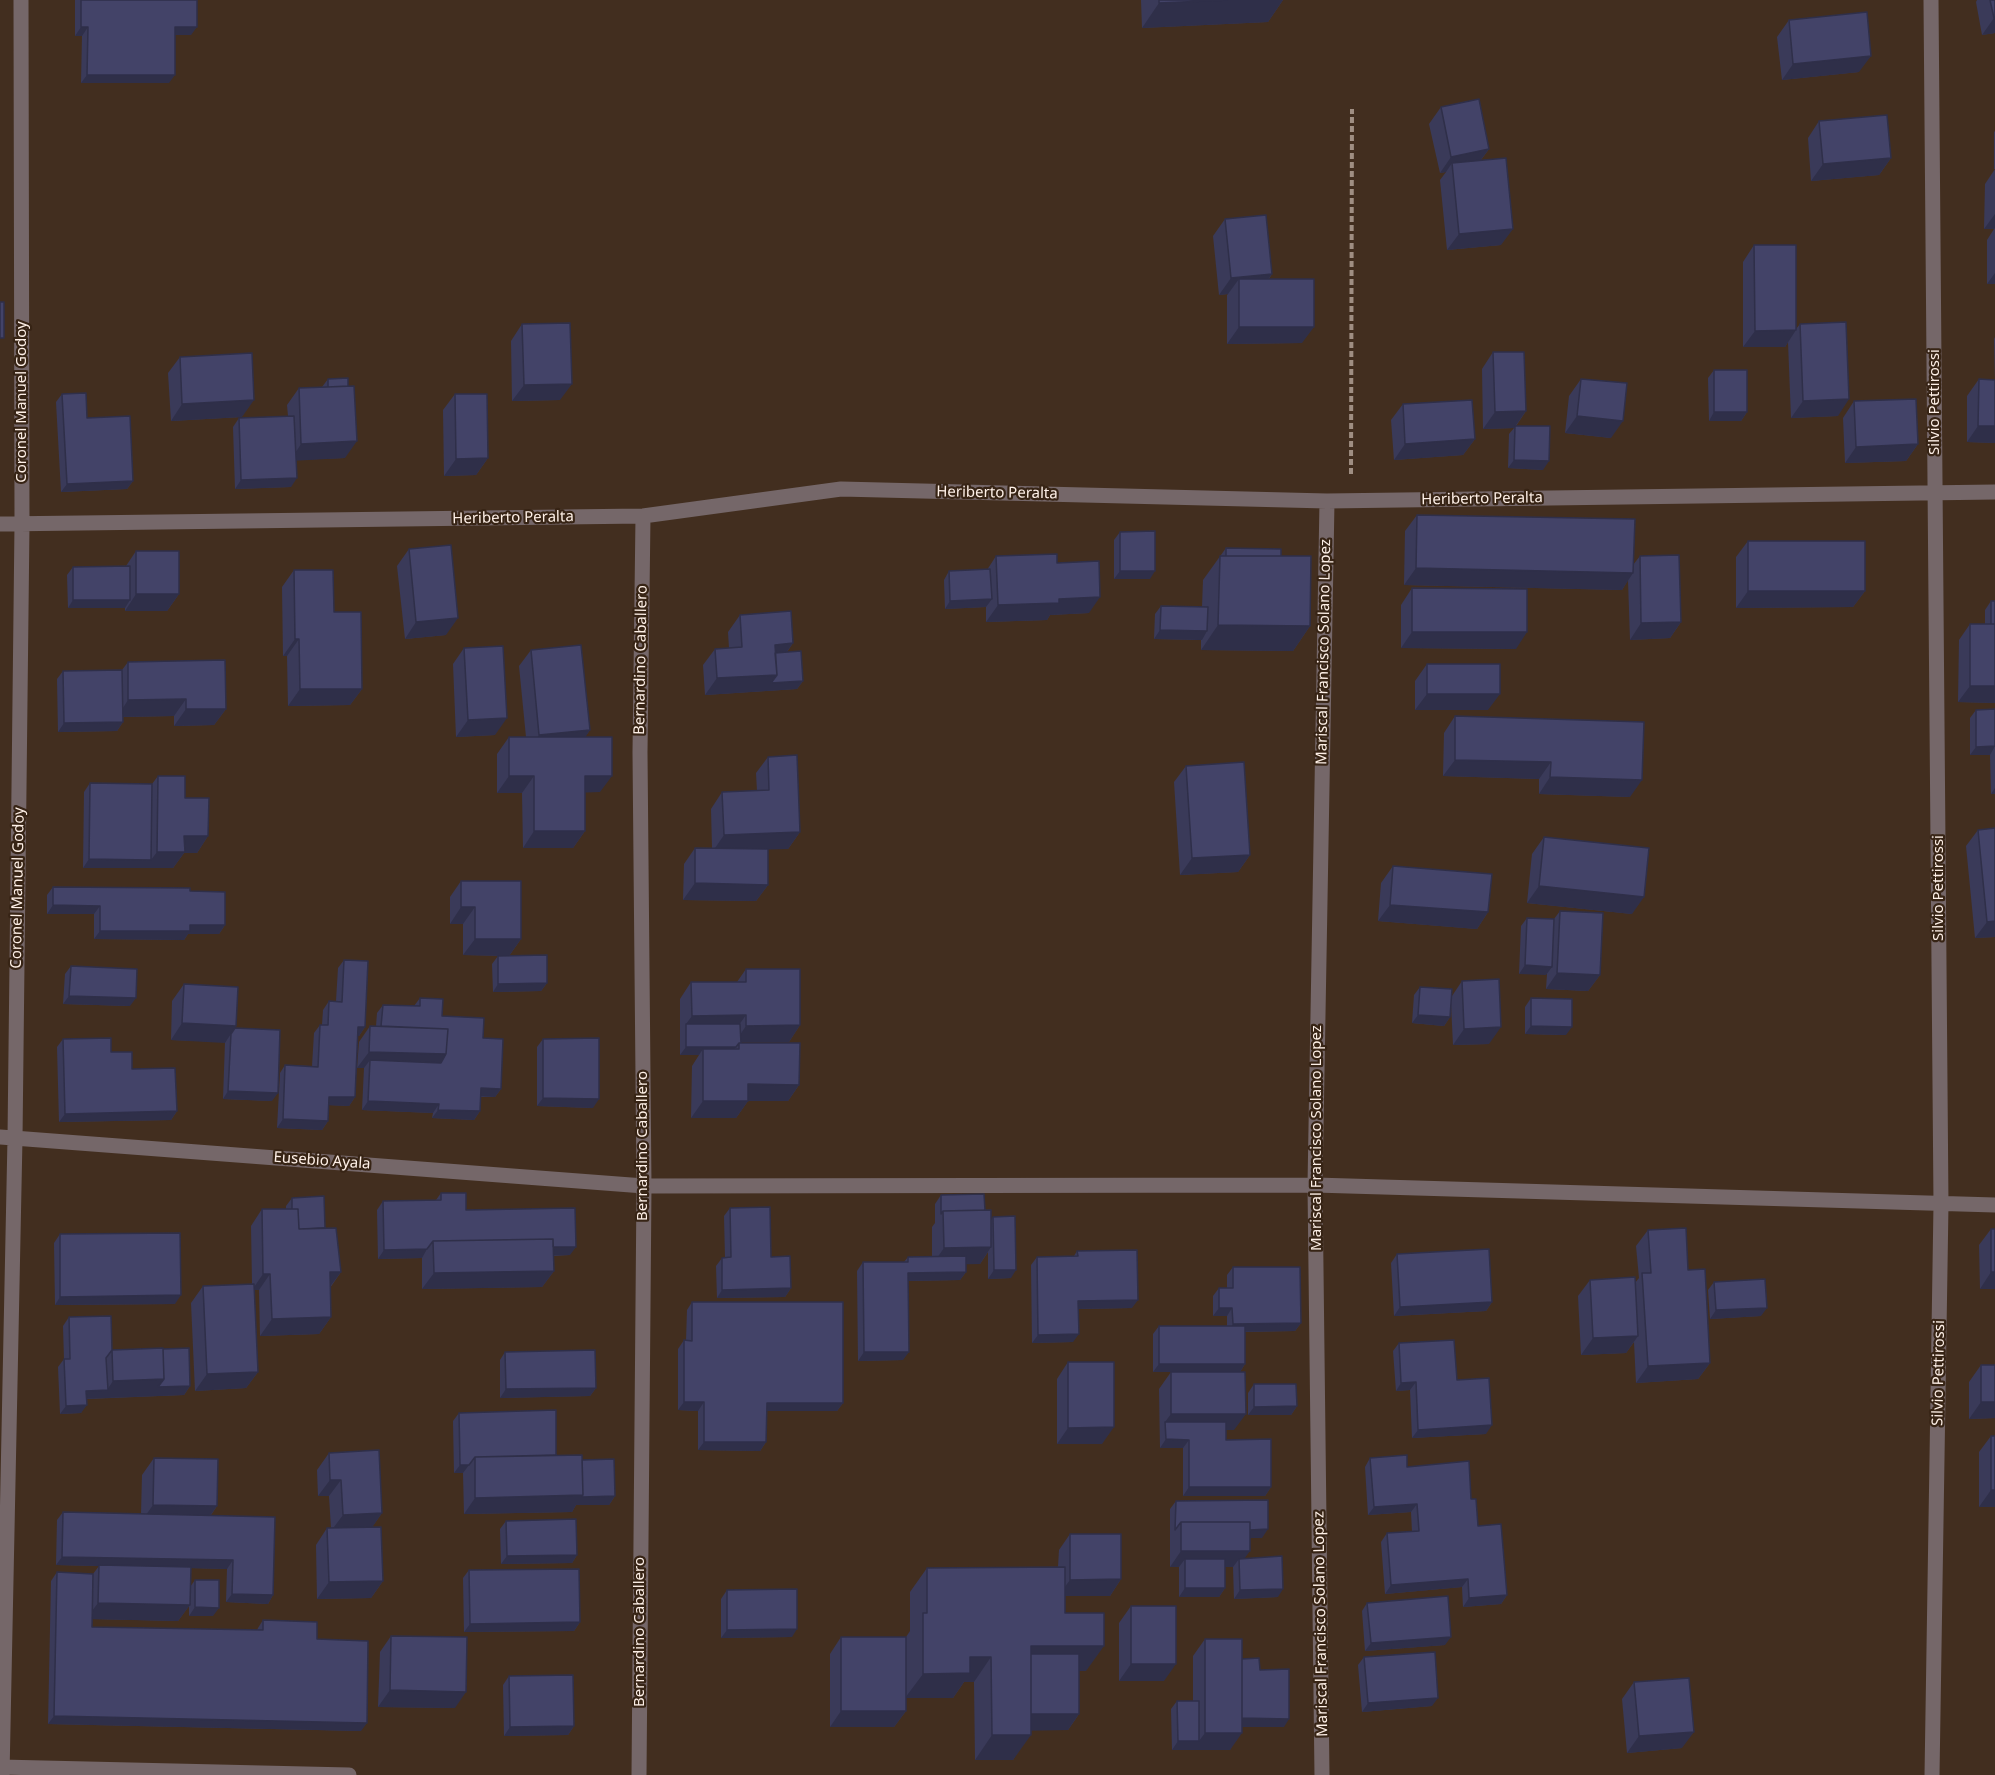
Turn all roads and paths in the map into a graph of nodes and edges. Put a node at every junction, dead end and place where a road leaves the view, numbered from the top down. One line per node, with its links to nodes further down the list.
1 (21, 0): 10 (street, Coronel Manuel Godoy)
2 (1931, 0): 5 (street, Silvio Pettirossi)
3 (1352, 109): 7 (path)
4 (1995, 492): 5 (street, Heriberto Peralta)
5 (1936, 494): 7 (street, Heriberto Peralta); 14 (street, Silvio Pettirossi)
6 (1327, 501): 7 (street, Heriberto Peralta); 8 (street, Heriberto Peralta); 12 (street, Mariscal Francisco Solano Lopez)
7 (1350, 501)
8 (643, 516): 10 (street, Heriberto Peralta); 13 (street, Bernardino Caballero)
9 (0, 524): 10 (street, Heriberto Peralta)
10 (22, 524): 11 (street, Coronel Manuel Godoy)
11 (8, 1138): 13 (street, Eusebio Ayala); 16 (street, Coronel Manuel Godoy)
12 (1315, 1185): 13 (street, Eusebio Ayala); 14 (street, Eusebio Ayala); 19 (street, Mariscal Francisco Solano Lopez)
13 (644, 1186): 18 (street, Bernardino Caballero)
14 (1941, 1204): 15 (street, Eusebio Ayala); 20 (street, Silvio Pettirossi)
15 (1995, 1205)
16 (2, 1770): 17 (street)
17 (349, 1775)
18 (639, 1775)
19 (1322, 1775)
20 (1932, 1775)

